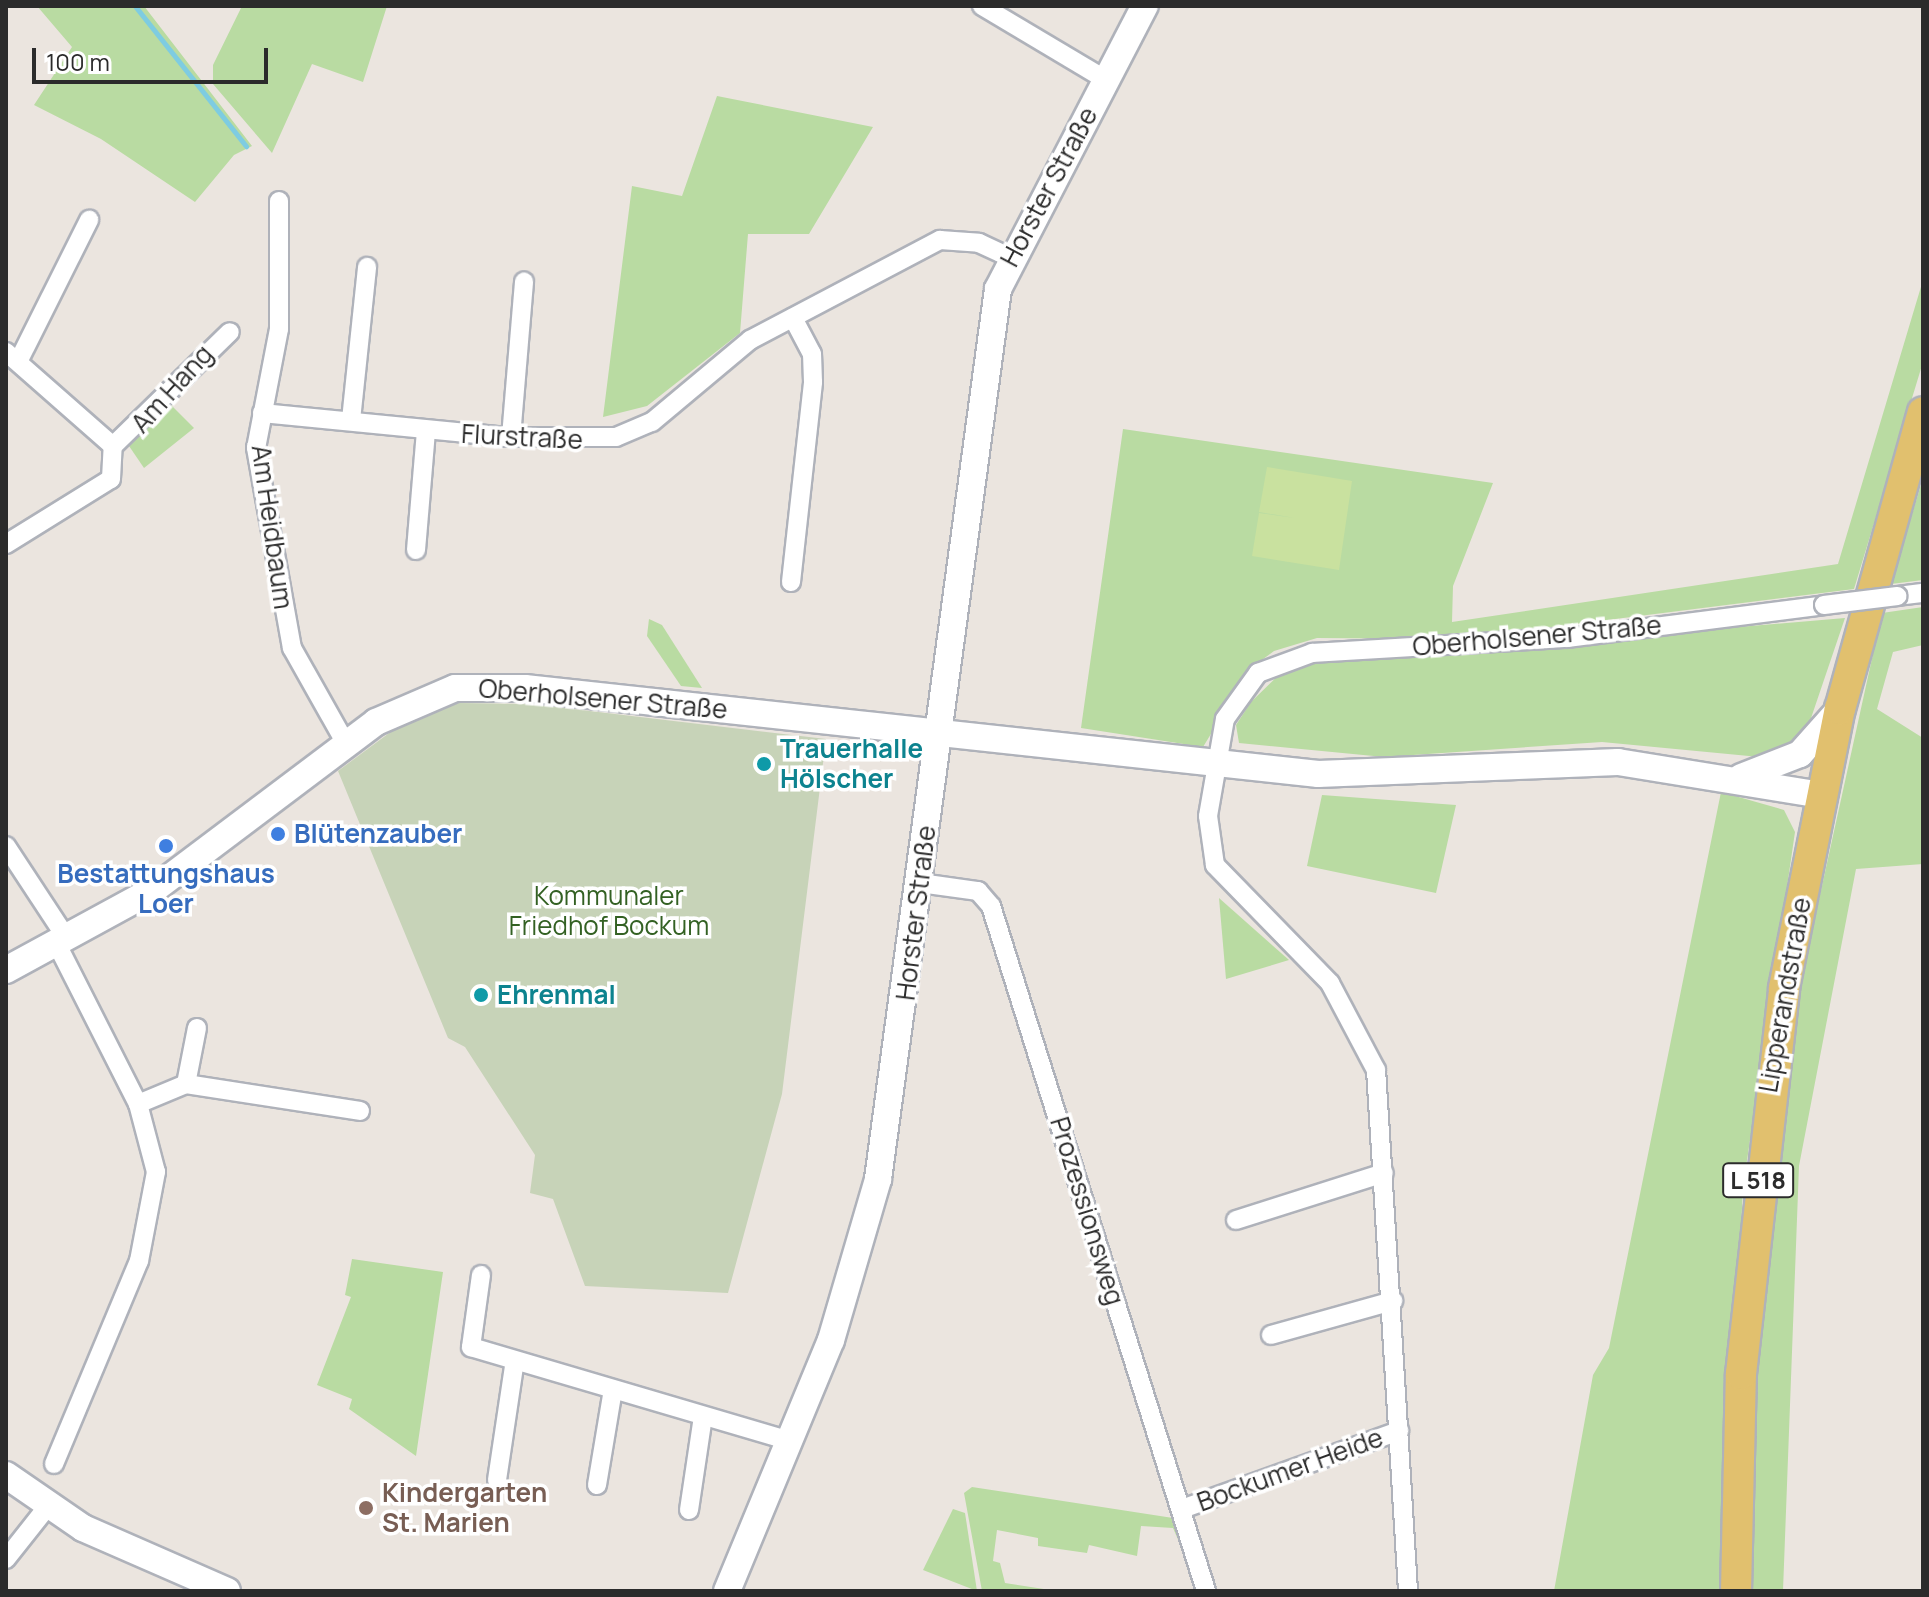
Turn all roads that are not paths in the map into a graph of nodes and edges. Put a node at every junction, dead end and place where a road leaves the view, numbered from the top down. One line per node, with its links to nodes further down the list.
1 (982, 6): 3 (street)
2 (1145, 6): 3 (main road, Horster Straße)
3 (1106, 80): 6 (main road, Horster Straße)
4 (279, 201): 13 (street, Am Heidbaum)
5 (89, 220): 11 (street, Am Hang)
6 (1009, 257): 9 (street, Flurstraße); 23 (main road, Horster Straße)
7 (367, 267): 14 (street)
8 (524, 282): 16 (street)
9 (793, 318): 16 (street, Flurstraße); 20 (street)
10 (230, 332): 17 (street, Am Hang)
11 (13, 356): 17 (street, Am Hang)
12 (1923, 412): 22 (main road, Lipperandstraße / L 518)
13 (262, 413): 14 (street, Flurstraße); 24 (street, Am Heidbaum)
14 (351, 420): 15 (street, Flurstraße)
15 (426, 431): 16 (street, Flurstraße); 19 (street)
16 (511, 437)
17 (113, 446): 18 (street, Am Hang)
18 (6, 544)
19 (416, 550)
20 (791, 582)
21 (1923, 593): 25 (street, Oberholsener Straße, bridge)
22 (1840, 709): 26 (main road, L 518); 27 (main road, Lipperandstraße / L 518)
23 (937, 733): 24 (main road, Oberholsener Straße); 25 (main road, Oberholsener Straße); 29 (main road, Horster Straße)
24 (346, 744): 30 (main road, Oberholsener Straße)
25 (1214, 765): 26 (main road, Oberholsener Straße); 36 (street, Bockumer Heide)
26 (1741, 777): 27 (main road, Oberholsener Straße)
27 (1822, 795): 58 (main road, Lipperandstraße / L 518)
28 (6, 846): 30 (street)
29 (920, 883): 45 (main road, Horster Straße); 51 (street, Prozessionsweg)
30 (62, 941): 31 (main road, Oberholsener Straße); 34 (street)
31 (6, 970)
32 (197, 1028): 33 (street)
33 (186, 1084): 34 (street); 35 (street)
34 (138, 1104): 46 (street)
35 (360, 1111)
36 (1384, 1173): 37 (street); 39 (street, Bockumer Heide)
37 (1236, 1220)
38 (481, 1275): 41 (street)
39 (1393, 1301): 40 (street); 44 (street, Bockumer Heide)
40 (1271, 1335)
41 (515, 1360): 42 (street); 48 (street)
42 (613, 1389): 43 (street); 49 (street)
43 (703, 1416): 45 (street); 52 (street)
44 (1399, 1431): 51 (street, Bockumer Heide); 57 (street, Bockumer Heide)
45 (791, 1441): 55 (main road, Horster Straße)
46 (54, 1464)
47 (6, 1475): 50 (main road)
48 (497, 1480)
49 (597, 1485)
50 (48, 1506): 53 (street); 54 (main road)
51 (1182, 1509): 56 (street, Prozessionsweg)
52 (689, 1510)
53 (6, 1559)
54 (227, 1591)
55 (727, 1591)
56 (1206, 1591)
57 (1408, 1591)
58 (1736, 1591)

